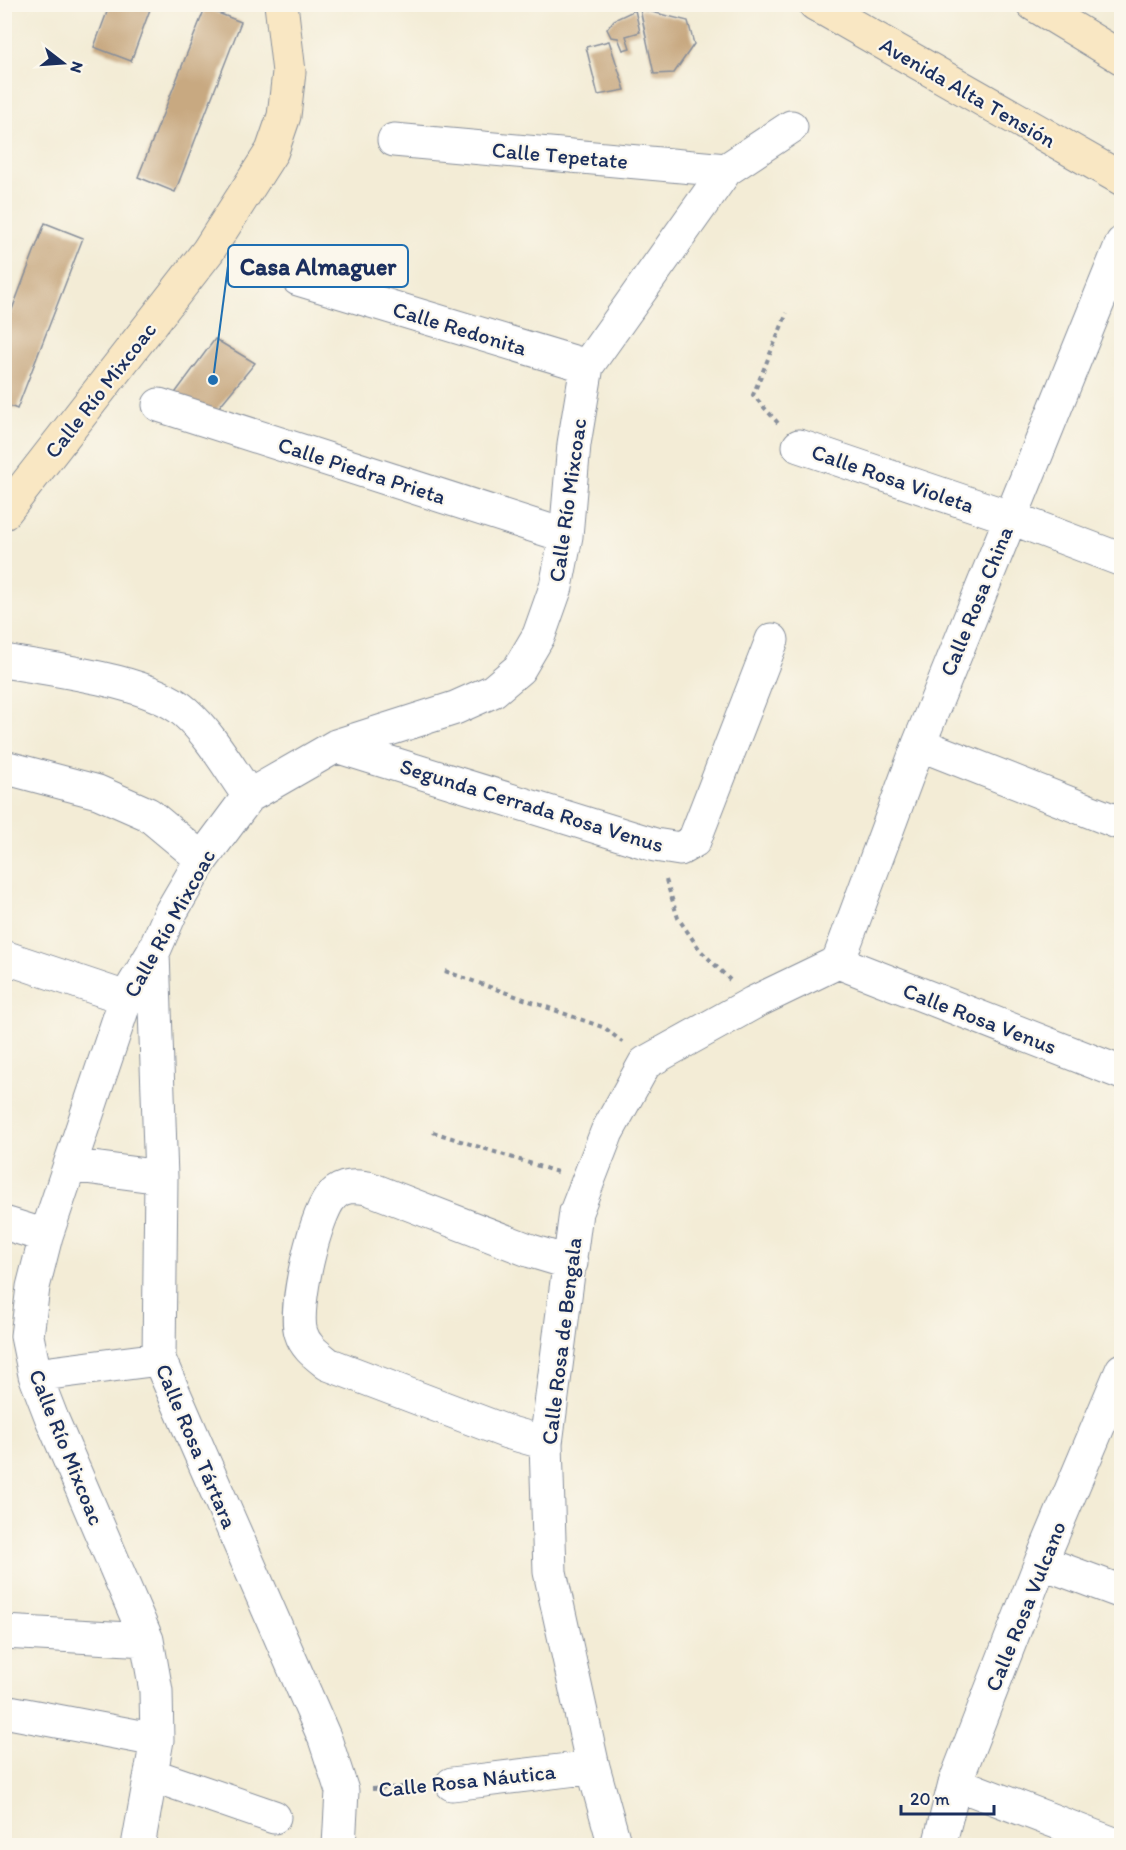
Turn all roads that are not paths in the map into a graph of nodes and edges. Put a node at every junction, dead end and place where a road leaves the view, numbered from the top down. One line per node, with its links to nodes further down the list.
1 (281, 4): 14 (street, Calle Río Mixcoac)
2 (815, 4): 8 (street, Avenida Alta Tensión)
3 (1033, 4): 4 (street)
4 (1122, 58)
5 (791, 127): 7 (street, Calle Río Mixcoac)
6 (394, 140): 7 (street, Calle Tepetate)
7 (726, 170): 11 (street, Calle Río Mixcoac)
8 (1122, 179)
9 (1122, 243): 15 (street, Calle Rosa China)
10 (298, 279): 11 (street, Calle Redonita)
11 (587, 366): 16 (street, Calle Río Mixcoac)
12 (159, 405): 16 (street, Calle Piedra Prieta)
13 (799, 446): 15 (street, Calle Rosa Violeta)
14 (4, 513)
15 (1010, 517): 17 (street, Calle Rosa Violeta); 20 (street, Calle Rosa China)
16 (566, 536): 21 (street, Calle Río Mixcoac)
17 (1122, 560)
18 (772, 640): 21 (street, Segunda Cerrada Rosa Venus)
19 (4, 661): 23 (street)
20 (919, 744): 24 (street); 28 (street, Calle Rosa China)
21 (336, 746): 23 (street, Calle Río Mixcoac)
22 (4, 767): 25 (street)
23 (249, 796): 25 (street, Calle Río Mixcoac)
24 (1122, 824)
25 (202, 859): 26 (street, Calle Río Mixcoac)
26 (153, 953): 29 (street, Calle Río Mixcoac); 32 (street, Calle Rosa Tártara)
27 (4, 957): 29 (street)
28 (838, 962): 30 (street, Calle Rosa Venus); 35 (street, Calle Rosa de Bengala)
29 (126, 998): 31 (street, Calle Río Mixcoac)
30 (1122, 1073)
31 (70, 1165): 32 (street); 34 (street, Calle Río Mixcoac)
32 (161, 1177): 36 (street, Calle Rosa Tártara)
33 (4, 1223): 34 (street)
34 (46, 1236): 38 (street, Calle Río Mixcoac)
35 (571, 1263): 39 (street, Calle Rosa de Bengala); 39 (street)
36 (159, 1359): 38 (street); 52 (street, Calle Rosa Tártara)
37 (1122, 1370): 40 (street, Calle Rosa Vulcano)
38 (35, 1375): 43 (street, Calle Río Mixcoac)
39 (546, 1443): 46 (street, Calle Rosa de Bengala)
40 (1041, 1562): 41 (street); 48 (street, Calle Rosa Vulcano)
41 (1122, 1592)
42 (4, 1632): 43 (street)
43 (147, 1640): 45 (street, Calle Río Mixcoac)
44 (4, 1711): 45 (street)
45 (157, 1740): 47 (street, Calle Río Mixcoac)
46 (593, 1767): 49 (street, Calle Rosa Náutica); 53 (street, Calle Rosa de Bengala)
47 (152, 1775): 50 (street); 51 (street, Calle Río Mixcoac)
48 (955, 1783): 54 (street, Calle Rosa Vulcano); 55 (street)
49 (452, 1784)
50 (274, 1817)
51 (138, 1845)
52 (339, 1845)
53 (615, 1845)
54 (939, 1845)
55 (1119, 1845)

